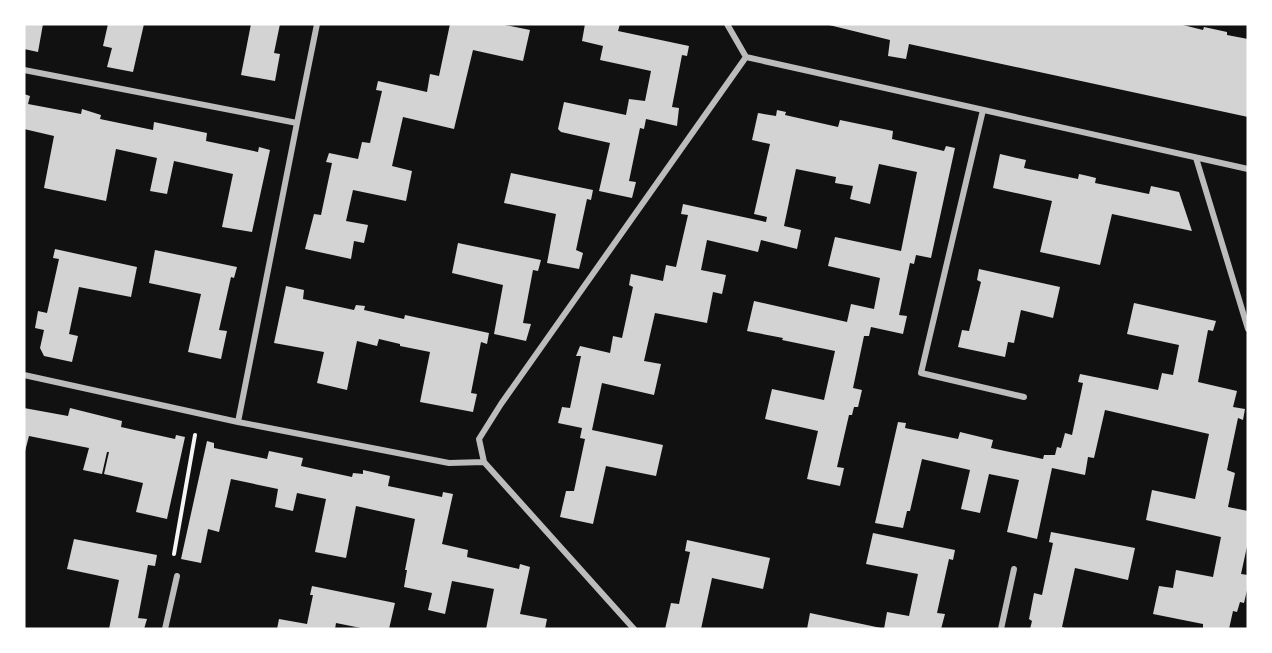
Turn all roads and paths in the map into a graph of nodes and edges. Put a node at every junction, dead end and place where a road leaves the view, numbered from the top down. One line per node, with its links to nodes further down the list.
1 (317, 24): 6 (street)
2 (727, 24): 3 (street)
3 (746, 57): 5 (street); 14 (street)
4 (24, 70): 6 (street)
5 (983, 110): 7 (street); 11 (street)
6 (297, 123): 13 (street)
7 (1196, 158): 8 (street); 9 (street)
8 (1248, 170)
9 (1248, 328)
10 (24, 375): 12 (street)
11 (1024, 397)
12 (199, 413): 13 (street); 16 (path)
13 (238, 422): 14 (street)
14 (484, 462): 18 (street)
15 (1014, 569): 19 (street)
16 (177, 576): 17 (street)
17 (165, 629)
18 (634, 629)
19 (1001, 629)

